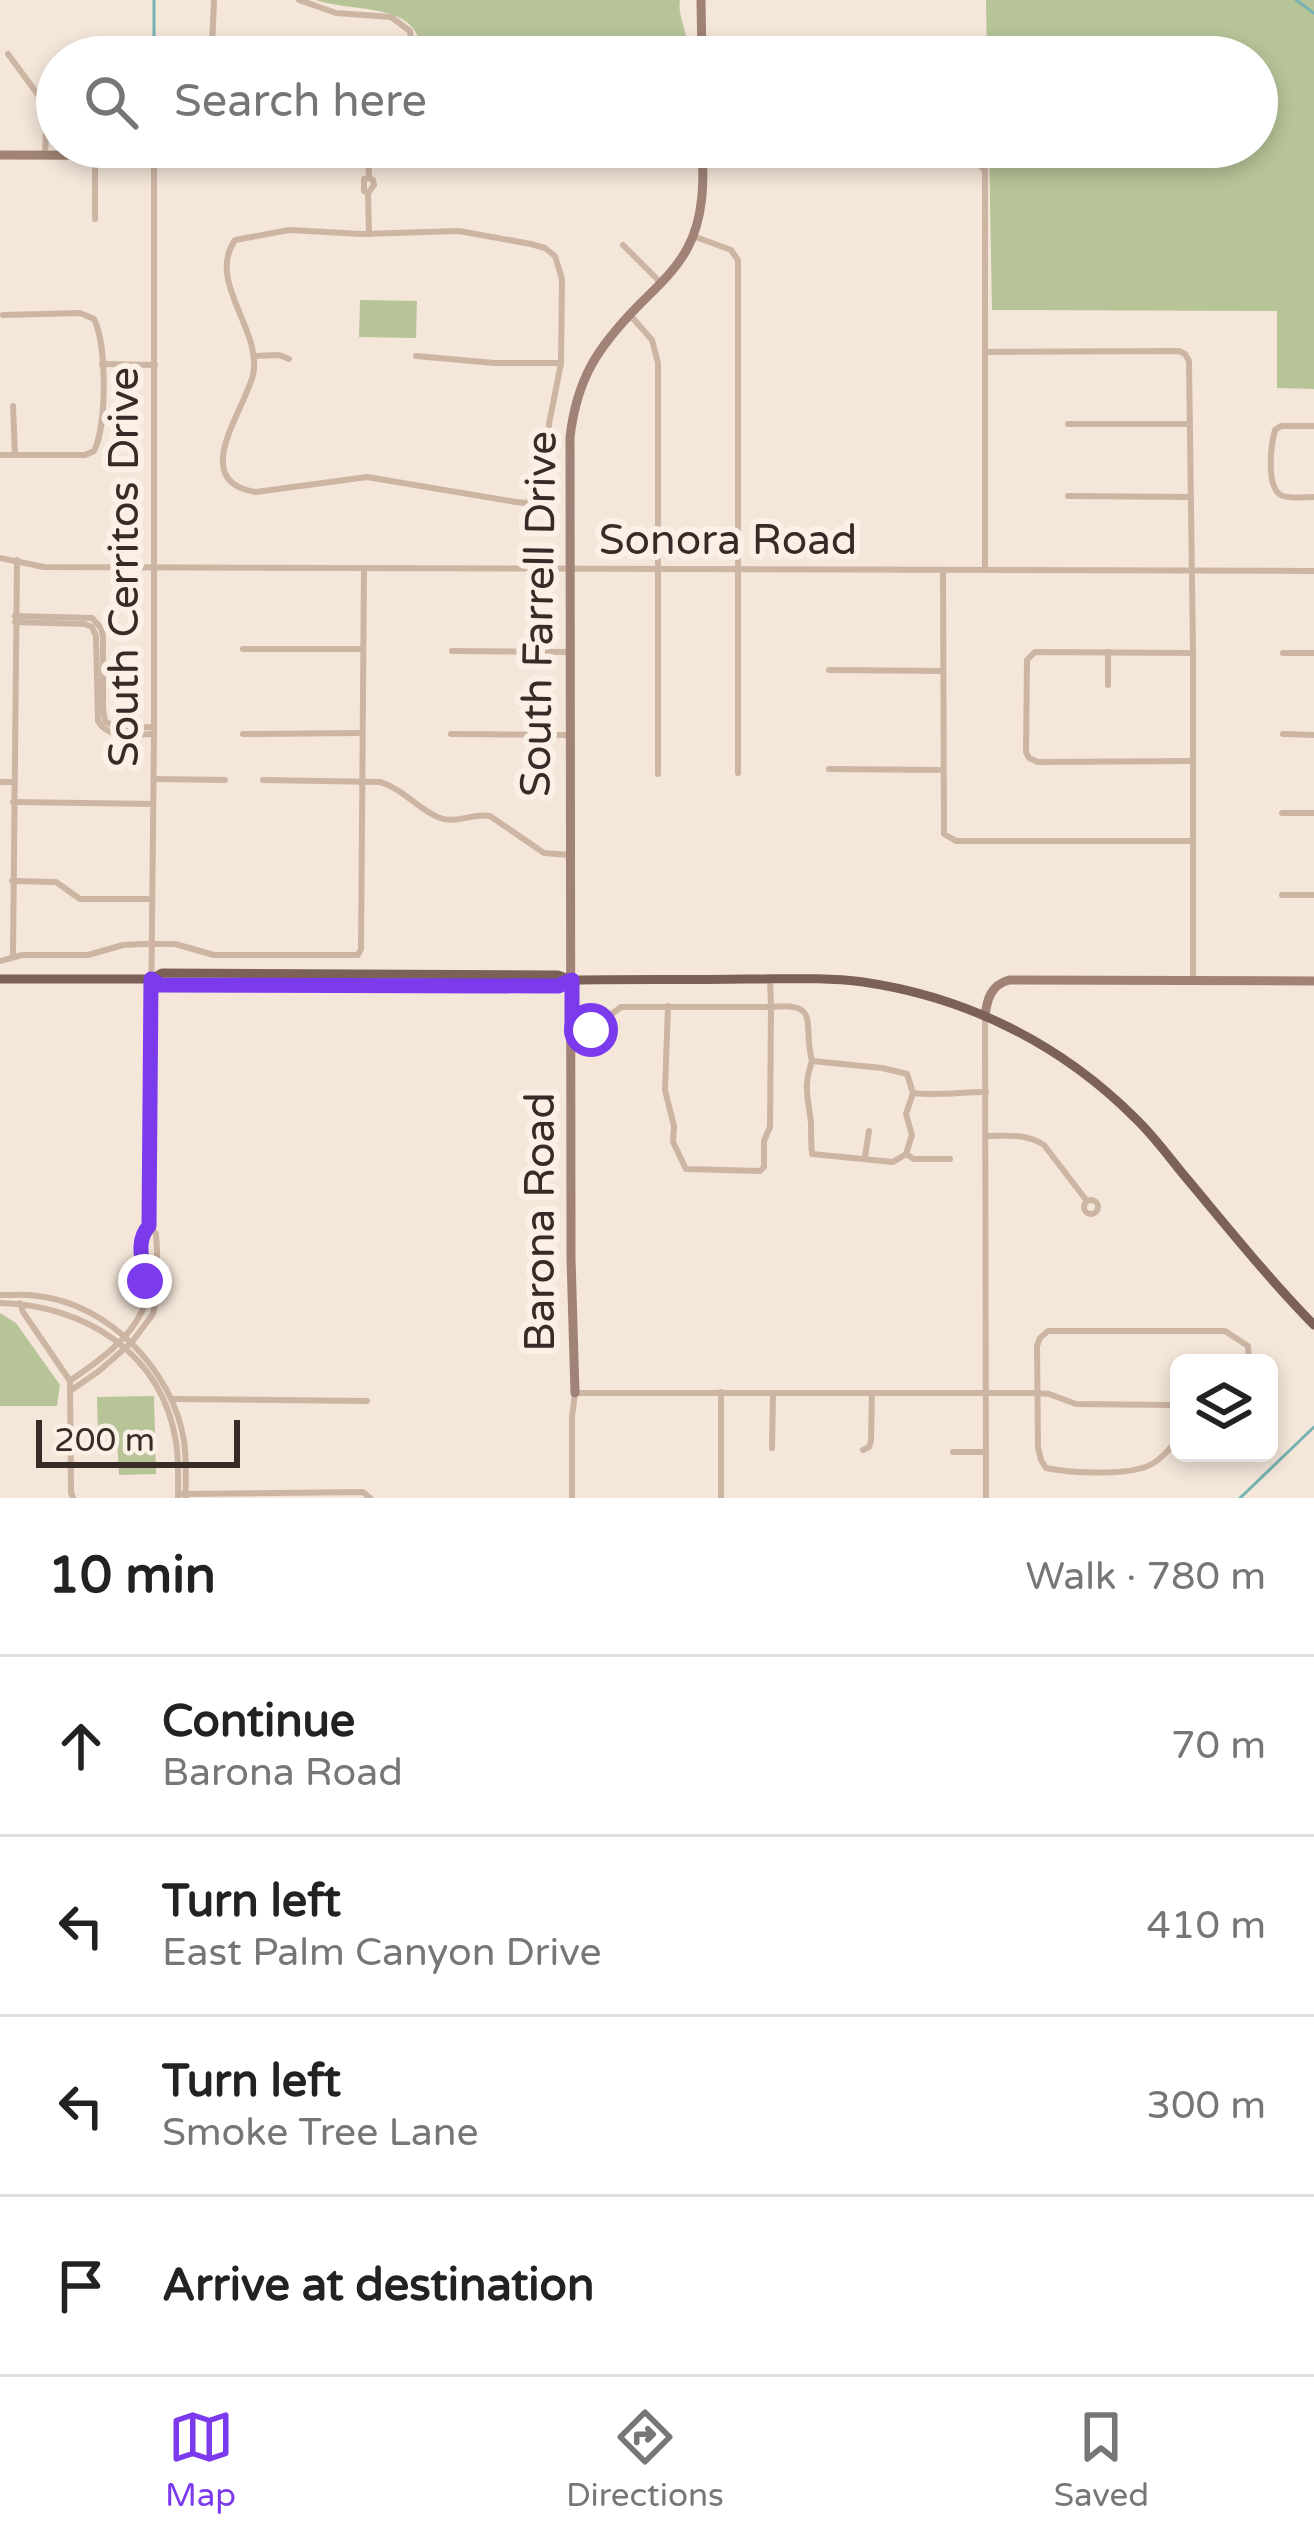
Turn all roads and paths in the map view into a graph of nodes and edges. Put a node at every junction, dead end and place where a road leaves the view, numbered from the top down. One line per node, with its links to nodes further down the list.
1 (214, 0): 4 (street)
2 (299, 0): 5 (street)
3 (701, 0): 6 (street)
4 (212, 36)
5 (411, 36)
6 (702, 36)
7 (8, 54): 8 (street)
8 (36, 92)
9 (0, 155): 10 (street)
10 (36, 155)
11 (94, 168): 16 (street)
12 (154, 168): 29 (street, South Cerritos Drive)
13 (369, 168): 17 (street)
14 (702, 168): 18 (street, South Farrell Drive)
15 (983, 168): 23 (street)
16 (95, 219)
17 (369, 234): 24 (street); 27 (street)
18 (693, 236): 20 (street, South Farrell Drive); 44 (street)
19 (623, 245): 20 (street)
20 (661, 283): 22 (street, South Farrell Drive)
21 (3, 315): 28 (street)
22 (630, 315): 43 (street); 46 (street, South Farrell Drive)
23 (986, 352): 32 (street); 45 (street)
24 (254, 356): 26 (street); 27 (street)
25 (416, 356): 27 (street)
26 (289, 359)
27 (561, 363)
28 (102, 364): 29 (street); 35 (street)
29 (155, 365): 41 (street, South Cerritos Drive)
30 (13, 406): 35 (street)
31 (1068, 424): 32 (street)
32 (1190, 424): 37 (street)
33 (1314, 426): 38 (street)
34 (0, 455): 35 (street)
35 (15, 455)
36 (1068, 496): 37 (street)
37 (1190, 497): 48 (street)
38 (1314, 497)
39 (0, 558): 40 (street, Sonora Road)
40 (17, 560): 41 (street, Sonora Road); 50 (street)
41 (155, 567): 42 (street, Sonora Road); 64 (street, South Cerritos Drive)
42 (364, 568): 46 (street, Sonora Road); 52 (street)
43 (657, 569): 44 (street, Sonora Road); 46 (street, Sonora Road); 75 (street)
44 (738, 569): 47 (street, Sonora Road); 74 (street)
45 (985, 569): 47 (street, Sonora Road); 48 (street, Sonora Road)
46 (570, 570): 54 (street, South Farrell Drive)
47 (943, 570): 60 (street)
48 (1192, 570): 49 (street, Sonora Road); 56 (street)
49 (1314, 571)
50 (13, 614): 63 (street); 64 (street)
51 (243, 650): 52 (street)
52 (363, 650): 65 (street)
53 (452, 652): 54 (street)
54 (569, 652): 69 (street, South Farrell Drive)
55 (1108, 652): 56 (street); 61 (street); 71 (street)
56 (1193, 653): 71 (street)
57 (1283, 653): 58 (street)
58 (1314, 653)
59 (829, 670): 60 (street)
60 (943, 671): 73 (street)
61 (1108, 686)
62 (0, 694): 63 (street)
63 (14, 694): 80 (street)
64 (154, 730): 76 (street, South Cerritos Drive)
65 (362, 733): 66 (street); 81 (street)
66 (243, 734)
67 (451, 734): 69 (street)
68 (1282, 734): 70 (street)
69 (570, 735): 87 (street, South Farrell Drive)
70 (1314, 735)
71 (1193, 761): 86 (street)
72 (829, 769): 73 (street)
73 (943, 770): 86 (street)
74 (738, 772)
75 (658, 774)
76 (154, 779): 77 (street); 83 (street, South Cerritos Drive)
77 (225, 780)
78 (263, 780): 81 (street)
79 (0, 782): 80 (street)
80 (14, 782): 82 (street)
81 (363, 782): 87 (street); 92 (street)
82 (13, 802): 83 (street); 88 (street)
83 (153, 804): 91 (street, South Cerritos Drive)
84 (1282, 813): 85 (street)
85 (1314, 813)
86 (1193, 841): 99 (street)
87 (570, 855): 97 (street, South Farrell Drive)
88 (12, 881): 91 (street); 93 (street)
89 (1282, 895): 90 (street)
90 (1314, 895)
91 (152, 899): 92 (street, South Cerritos Drive)
92 (152, 944): 93 (street); 96 (street, South Cerritos Drive)
93 (13, 956): 94 (street)
94 (0, 961)
95 (0, 979): 96 (main road)
96 (151, 979): 97 (main road); 114 (street, South Cerritos Drive)
97 (572, 980): 98 (main road); 104 (street, Barona Road)
98 (770, 980): 102 (street); 103 (main road)
99 (1193, 980): 100 (street); 103 (street)
100 (1314, 981)
101 (668, 1006): 102 (street); 102 (street); 104 (street)
102 (771, 1007): 105 (street)
103 (986, 1016): 106 (street); 119 (main road)
104 (572, 1032): 125 (street, Barona Road)
105 (812, 1061): 107 (street); 111 (street)
106 (986, 1092): 107 (street); 109 (street)
107 (913, 1094): 110 (street)
108 (869, 1131): 111 (street)
109 (986, 1136): 113 (street); 129 (street)
110 (906, 1154): 111 (street); 112 (street)
111 (866, 1158)
112 (950, 1159)
113 (1087, 1201)
114 (149, 1226): 115 (street); 116 (street)
115 (143, 1268): 116 (street); 120 (street)
116 (158, 1268): 120 (street)
117 (0, 1299): 118 (street)
118 (18, 1299): 120 (street); 122 (street)
119 (1314, 1324)
120 (124, 1342): 122 (street); 123 (street); 130 (street)
121 (1248, 1354): 128 (street)
122 (70, 1381): 123 (street)
123 (70, 1391): 138 (street)
124 (721, 1392): 125 (street); 126 (street); 142 (street)
125 (575, 1393): 141 (street)
126 (772, 1393): 127 (street); 133 (street)
127 (872, 1393): 129 (street); 135 (street)
128 (1036, 1393): 129 (street); 132 (street); 134 (street)
129 (986, 1394): 137 (street)
130 (167, 1400): 131 (street); 139 (street)
131 (367, 1401)
132 (1170, 1405)
133 (772, 1448)
134 (1170, 1448)
135 (863, 1450)
136 (953, 1451): 137 (street)
137 (986, 1452): 143 (street)
138 (70, 1496)
139 (182, 1496): 140 (street)
140 (370, 1498)
141 (572, 1498)
142 (721, 1498)
143 (986, 1498)

